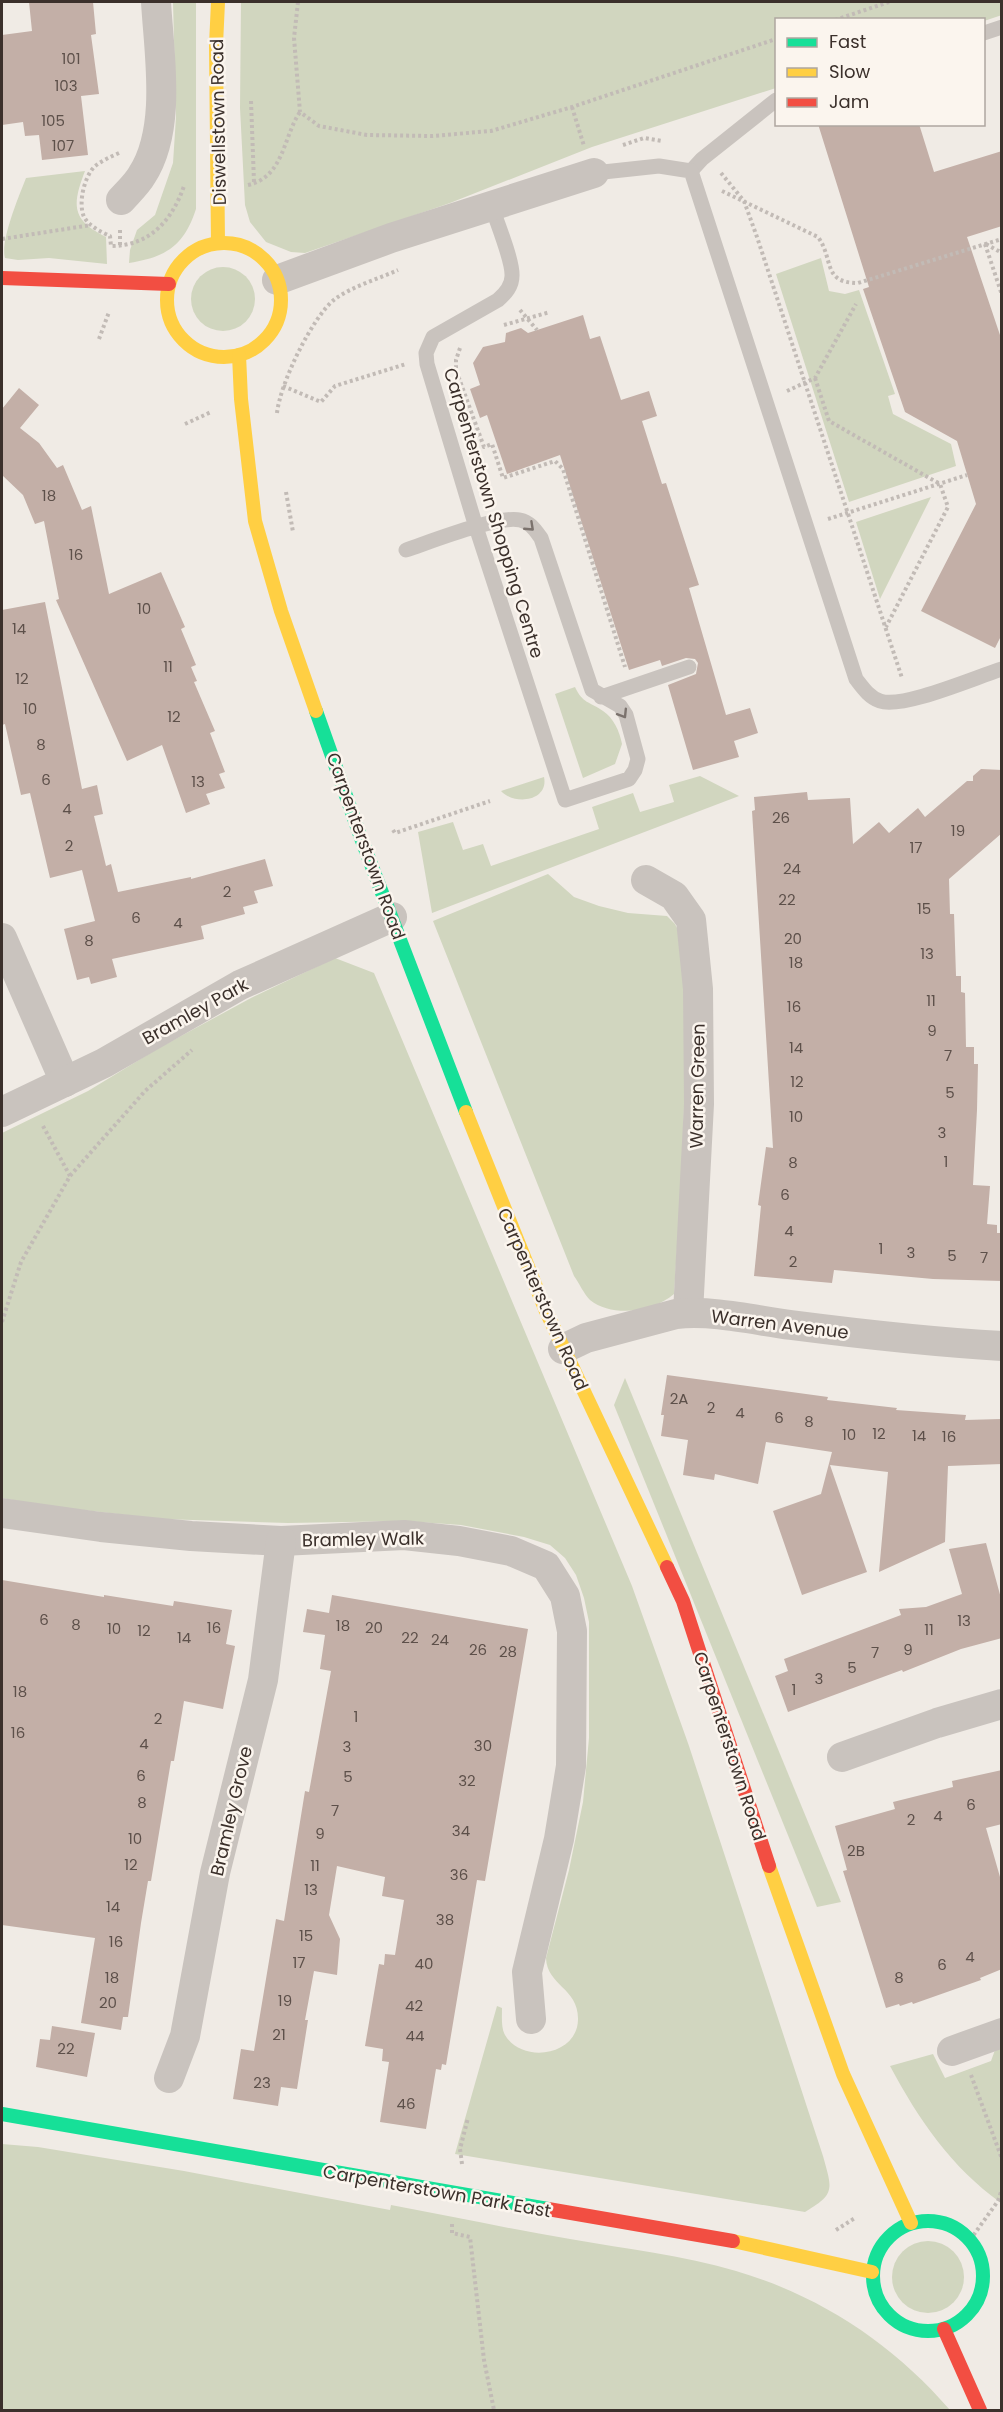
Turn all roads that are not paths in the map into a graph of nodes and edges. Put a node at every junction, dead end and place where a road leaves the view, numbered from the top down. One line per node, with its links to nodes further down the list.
1 (156, 2): 8 (street)
2 (218, 2): 10 (street, Diswellstown Road)
3 (1002, 27): 4 (lane)
4 (985, 33)
5 (775, 102): 7 (lane)
6 (594, 173): 7 (lane); 9 (street)
7 (693, 177): 18 (lane)
8 (121, 200)
9 (492, 207): 12 (street); 15 (lane, Carpenterstown Shopping Centre)
10 (218, 243): 12 (street); 13 (street)
11 (2, 278): 13 (street)
12 (277, 280): 14 (street)
13 (168, 284): 14 (street)
14 (239, 355): 21 (street, Carpenterstown Road)
15 (476, 527): 16 (lane); 19 (lane, one-way to 19); 19 (lane, Carpenterstown Shopping Centre, one-way to 15)
16 (406, 550)
17 (689, 667): 19 (lane)
18 (1002, 669)
19 (601, 697)
20 (646, 880): 25 (street, Warren Green)
21 (392, 917): 23 (street, Bramley Park); 27 (street, Carpenterstown Road)
22 (2, 938): 23 (street)
23 (65, 1082): 24 (street, Bramley Park)
24 (2, 1112)
25 (688, 1313): 26 (street, Warren Avenue); 27 (street, Warren Avenue)
26 (1002, 1346)
27 (563, 1349): 37 (street, Carpenterstown Road)
28 (2, 1513): 29 (street, Bramley Walk)
29 (281, 1541): 32 (street, Bramley Walk); 35 (street, Bramley Grove)
30 (1002, 1704): 31 (street)
31 (842, 1757)
32 (531, 2019)
33 (1002, 2033): 34 (street)
34 (952, 2051)
35 (169, 2078)
36 (2, 2114): 38 (street, Carpenterstown Park East)
37 (911, 2223): 38 (street); 39 (street)
38 (872, 2272): 39 (street)
39 (944, 2329): 40 (street)
40 (980, 2410)

